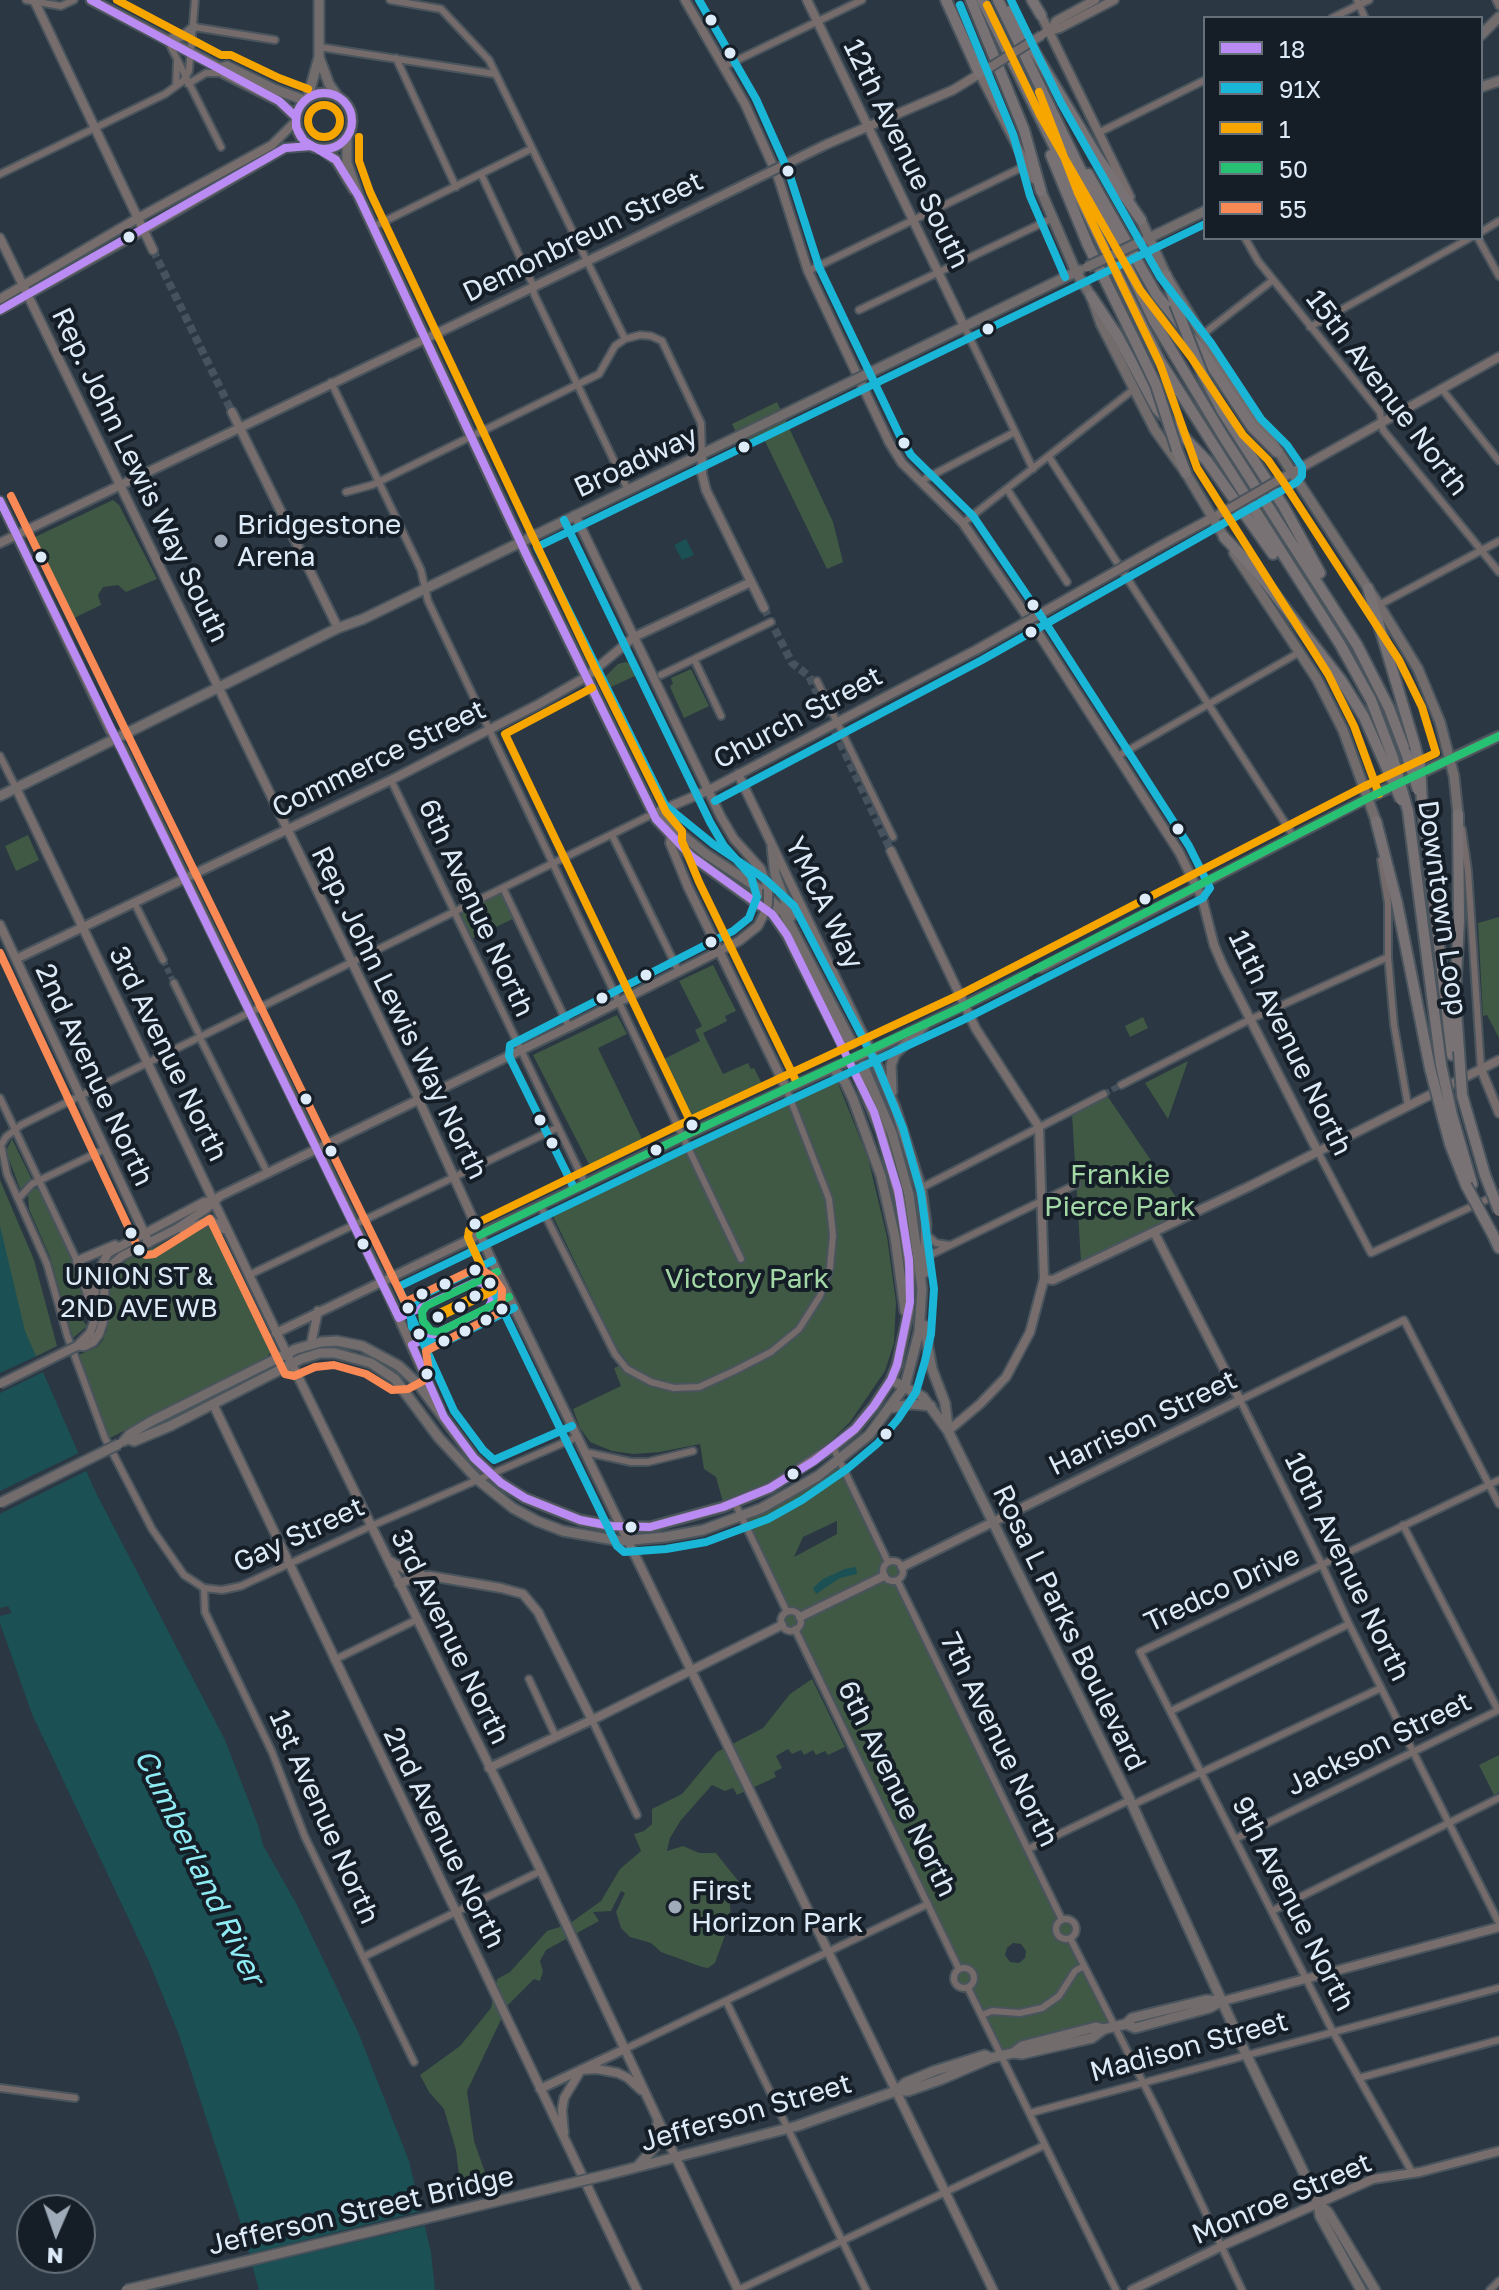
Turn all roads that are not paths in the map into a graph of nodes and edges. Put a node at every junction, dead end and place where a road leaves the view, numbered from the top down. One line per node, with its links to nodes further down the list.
1 (74, 0): 18 (street)
2 (91, 0): 28 (main road)
3 (195, 0): 25 (street)
4 (319, 0): 31 (main road)
5 (390, 0): 37 (street)
6 (685, 0): 34 (street, 11th Avenue North)
7 (807, 0): 24 (street, 12th Avenue South)
8 (862, 0): 24 (street)
9 (946, 0): 36 (highway)
10 (971, 0): 57 (highway)
11 (982, 0): 41 (highway)
12 (1001, 0): 44 (highway); 62 (highway)
13 (1035, 0): 21 (highway)
14 (1095, 0): 26 (street, Demonbreun Street)
15 (1114, 0): 26 (street, Demonbreun Street)
16 (1369, 0): 19 (street)
17 (1496, 0): 20 (street)
18 (31, 1): 47 (street)
19 (1358, 2): 22 (street)
20 (1499, 6)
21 (1041, 15): 26 (street)
22 (1335, 16)
23 (1499, 17): 27 (main road)
24 (817, 22): 34 (street); 46 (street, 12th Avenue South)
25 (194, 27): 28 (main road); 29 (street); 30 (street)
26 (1048, 31): 36 (street, Demonbreun Street, bridge); 48 (street)
27 (1483, 33)
28 (168, 40): 30 (main road); 32 (street)
29 (275, 40)
30 (192, 52): 35 (main road); 38 (street)
31 (319, 52): 33 (street); 42 (main road); 43 (main road)
32 (177, 58): 38 (street); 40 (street)
33 (396, 58): 37 (street); 56 (street)
34 (725, 66): 73 (street, 11th Avenue North)
35 (221, 70): 38 (street); 43 (main road); 45 (main road)
36 (984, 71): 46 (street, Demonbreun Street); 53 (street)
37 (495, 74): 52 (street)
38 (189, 80): 40 (street); 50 (street)
39 (1203, 81): 48 (street)
40 (176, 86): 47 (street)
41 (1026, 90): 106 (highway, bridge); 128 (highway)
42 (338, 97): 43 (main road); 49 (main road)
43 (306, 99): 45 (main road)
44 (1050, 109): 100 (highway); 129 (highway)
45 (296, 120): 51 (main road); 60 (street)
46 (868, 125): 63 (street, 12th Avenue South); 72 (street, Demonbreun Street, bridge)
47 (95, 129): 54 (street); 60 (street)
48 (1098, 133): 62 (street)
49 (347, 137): 51 (main road); 58 (main road)
50 (221, 147)
51 (316, 148): 58 (main road); 65 (street)
52 (531, 149): 55 (street); 72 (street)
53 (1027, 165): 57 (street); 63 (street)
54 (0, 174)
55 (481, 174): 56 (street); 79 (street)
56 (456, 187): 64 (street)
57 (1041, 191): 61 (main road)
58 (359, 197): 64 (main road)
59 (1203, 212): 67 (main road, Broadway)
60 (138, 218): 65 (street); 80 (street)
61 (1053, 218): 74 (street); 75 (main road)
62 (1141, 220): 67 (main road)
63 (913, 221): 73 (street); 74 (street, 12th Avenue South)
64 (373, 227): 88 (main road)
65 (144, 230): 71 (street); 80 (street)
66 (0, 238): 80 (street, Rep. John Lewis Way South)
67 (1145, 240): 75 (main road, Broadway, bridge); 76 (main road)
68 (1246, 240): 78 (street, 15th Avenue North)
69 (1466, 240): 85 (street)
70 (1479, 240): 77 (street)
71 (153, 250)
72 (586, 260): 79 (street, Demonbreun Street); 89 (street)
73 (808, 271): 108 (street, 11th Avenue North)
74 (937, 271): 84 (street); 86 (street, 12th Avenue South)
75 (1076, 272): 81 (main road); 86 (main road, Broadway)
76 (1166, 275): 87 (main road); 129 (highway, bridge)
77 (1499, 276)
78 (1273, 280): 85 (street, 15th Avenue North); 87 (street)
79 (533, 285): 88 (street, Demonbreun Street); 92 (street)
80 (25, 291): 82 (street); 83 (street); 109 (street, Rep. John Lewis Way South)
81 (1091, 296): 94 (main road); 128 (highway)
82 (0, 299)
83 (0, 310)
84 (859, 310)
85 (1310, 327): 96 (street, 15th Avenue North)
86 (965, 328): 98 (street); 101 (main road, Broadway, bridge)
87 (1202, 335): 100 (main road)
88 (424, 337): 91 (street, Demonbreun Street); 99 (main road)
89 (625, 339): 92 (street); 101 (street)
90 (1499, 357): 93 (street, Church Street)
91 (331, 382): 97 (street, Demonbreun Street); 107 (street)
92 (577, 385): 99 (street); 111 (street)
93 (1441, 388): 96 (street, Church Street); 103 (street)
94 (1134, 389): 102 (street); 106 (main road)
95 (232, 412): 97 (street)
96 (1381, 422): 105 (street, Church Street); 122 (street, 15th Avenue North)
97 (239, 426): 109 (street, Demonbreun Street); 133 (street)
98 (1015, 432): 104 (street); 108 (street)
99 (471, 436): 107 (street); 119 (main road)
100 (1277, 452): 105 (main road)
101 (702, 455): 111 (main road, Broadway); 124 (street)
102 (1049, 457): 104 (street); 141 (street)
103 (1499, 461)
104 (1033, 469): 110 (street)
105 (1291, 472): 115 (street, Church Street, bridge); 127 (main road)
106 (1186, 473): 115 (main road)
107 (380, 481): 112 (street); 126 (street)
108 (921, 481): 116 (street, 11th Avenue North)
109 (119, 484): 117 (street, Demonbreun Street); 140 (street, Rep. John Lewis Way South)
110 (1007, 489): 116 (street); 125 (street)
111 (628, 490): 114 (main road, Broadway)
112 (346, 492)
113 (0, 501): 117 (street)
114 (575, 515): 119 (main road, Broadway); 134 (street)
115 (1212, 517): 118 (main road); 143 (street, Church Street, bridge)
116 (963, 523): 149 (street, 11th Avenue North)
117 (17, 535): 121 (street, Demonbreun Street); 146 (street)
118 (1224, 537): 135 (main road); 150 (highway)
119 (521, 541): 126 (main road, Broadway); 138 (main road)
120 (1499, 541): 122 (street)
121 (0, 543)
122 (1482, 551): 123 (street, 15th Avenue North); 130 (street)
123 (1499, 572)
124 (751, 582): 131 (street); 134 (street, Commerce Street)
125 (1067, 582)
126 (426, 588): 133 (main road, Broadway); 144 (street)
127 (1368, 588): 130 (main road); 147 (highway)
128 (1310, 598): 150 (highway)
129 (1329, 598): 147 (highway)
130 (1379, 605): 151 (main road)
131 (764, 608)
132 (771, 622): 136 (street)
133 (338, 628): 140 (main road, Broadway)
134 (634, 637): 138 (street, Commerce Street); 155 (street)
135 (1300, 652): 141 (street); 157 (main road)
136 (694, 659): 137 (street); 142 (street)
137 (661, 675)
138 (586, 677): 144 (street, Commerce Street); 158 (main road)
139 (817, 681): 143 (street)
140 (218, 688): 146 (main road, Broadway); 161 (street, Rep. John Lewis Way North)
141 (1209, 705): 149 (street); 165 (street)
142 (721, 716)
143 (837, 722): 152 (street, Church Street); 164 (street)
144 (489, 729): 153 (street, Commerce Street); 168 (street)
145 (1499, 736): 151 (main road)
146 (116, 739): 154 (main road, Broadway); 169 (street)
147 (1410, 749): 196 (highway, Downtown Loop, bridge)
148 (0, 756): 154 (street)
149 (1118, 756): 170 (street, 11th Avenue North)
150 (1389, 760): 200 (highway, Downtown Loop, bridge)
151 (1450, 760): 157 (main road); 159 (main road)
152 (738, 774): 155 (street, Church Street); 166 (street, YMCA Way)
153 (391, 780): 161 (street, Commerce Street); 173 (street, 6th Avenue North)
154 (16, 788): 156 (main road, Broadway); 175 (street, 3rd Avenue North)
155 (709, 790): 158 (street, Church Street); 177 (street, bridge)
156 (0, 796)
157 (1368, 798): 160 (main road); 165 (street)
158 (655, 813): 162 (street, Church Street); 163 (main road); 176 (main road)
159 (1458, 814): 196 (highway); 201 (street)
160 (1376, 821): 178 (street); 200 (highway)
161 (287, 829): 169 (street, Commerce Street); 181 (street, Rep. John Lewis Way North)
162 (612, 835): 168 (street, Church Street); 183 (street)
163 (671, 836): 176 (main road); 177 (street)
164 (893, 837)
165 (1294, 837): 170 (street)
166 (772, 847): 176 (main road); 195 (street, YMCA Way)
167 (891, 851): 187 (street)
168 (553, 863): 171 (street, Church Street); 186 (street)
169 (184, 877): 172 (street, Commerce Street); 188 (street)
170 (1198, 887): 182 (street); 189 (street, 11th Avenue North)
171 (503, 888): 173 (street, Church Street); 191 (street)
172 (134, 902): 175 (street, Commerce Street); 180 (street)
173 (452, 912): 181 (street, Church Street); 194 (street, 6th Avenue North)
174 (0, 925): 179 (street, 2nd Avenue North)
175 (82, 927): 179 (street, Commerce Street); 198 (street, 3rd Avenue North)
176 (798, 935)
177 (719, 952): 183 (street); 203 (street)
178 (1388, 957): 189 (street); 208 (street)
179 (16, 959): 205 (street, 2nd Avenue North)
180 (163, 960)
181 (350, 961): 188 (street, Church Street); 207 (street, Rep. John Lewis Way North)
182 (1041, 968)
183 (679, 972): 186 (street)
184 (1024, 976): 187 (street)
185 (174, 983): 192 (street)
186 (619, 1001): 191 (street); 214 (street)
187 (964, 1006): 190 (street); 211 (street)
188 (250, 1012): 198 (street, Church Street); 216 (street)
189 (1251, 1019): 202 (street); 217 (street, 11th Avenue North)
190 (925, 1025): 195 (street); 209 (main road)
191 (569, 1027): 194 (street)
192 (198, 1032)
193 (202, 1042): 218 (street)
194 (520, 1051): 207 (street); 212 (street, 6th Avenue North)
195 (868, 1052): 199 (street, bridge); 209 (main road)
196 (1456, 1053): 229 (highway, bridge)
197 (1499, 1060): 201 (street)
198 (149, 1063): 205 (street, Church Street); 226 (street, 3rd Avenue North)
199 (837, 1066): 203 (street); 251 (main road)
200 (1435, 1067): 240 (highway, bridge)
201 (1481, 1069): 208 (street); 210 (street)
202 (1121, 1085)
203 (786, 1088): 214 (street); 228 (street)
204 (1104, 1094): 211 (street)
205 (81, 1097): 213 (street, Church Street); 215 (street, 2nd Avenue North)
206 (0, 1098): 213 (street)
207 (418, 1098): 216 (street); 219 (street, Rep. John Lewis Way North)
208 (1408, 1106): 217 (street)
209 (895, 1107): 223 (main road)
210 (1499, 1113)
211 (1039, 1127): 223 (street); 227 (street)
212 (557, 1128): 219 (street); 221 (street, 6th Avenue North)
213 (15, 1129): 220 (street); 225 (street, Gay Street)
214 (684, 1136): 221 (street); 242 (street)
215 (105, 1149): 220 (street); 233 (street, 2nd Avenue North)
216 (317, 1149): 218 (street); 230 (street)
217 (1318, 1152): 224 (street, 11th Avenue North); 232 (street)
218 (268, 1174): 226 (street)
219 (455, 1177): 230 (street); 235 (street, Rep. John Lewis Way North)
220 (40, 1181): 225 (street); 243 (street)
221 (585, 1183): 228 (street)
222 (1077, 1184): 227 (street)
223 (921, 1188): 234 (main road)
224 (1499, 1194)
225 (18, 1199): 298 (street, Gay Street)
226 (215, 1201): 231 (street, 3rd Avenue North); 233 (street); 236 (street)
227 (1043, 1201): 239 (street); 245 (street)
228 (540, 1205): 235 (street)
229 (1499, 1211)
230 (354, 1225): 244 (street); 246 (street)
231 (228, 1232): 236 (street); 244 (street, 3rd Avenue North)
232 (1154, 1232): 245 (street); 264 (street, 10th Avenue North)
233 (144, 1233): 237 (street, 2nd Avenue North); 238 (street)
234 (926, 1234): 239 (street); 241 (main road)
235 (480, 1235): 246 (street); 270 (street, Rep. John Lewis Way North)
236 (159, 1238): 237 (street)
237 (149, 1243): 248 (street)
238 (120, 1245): 243 (street); 248 (street)
239 (953, 1245): 241 (street)
240 (1499, 1248)
241 (926, 1257): 247 (main road)
242 (741, 1259)
243 (77, 1261): 252 (street)
244 (249, 1275): 253 (street, 3rd Avenue North)
245 (1044, 1279): 269 (street)
246 (382, 1281): 250 (street); 257 (street)
247 (922, 1289): 249 (main road); 251 (main road)
248 (99, 1300): 252 (street); 254 (street)
249 (922, 1301): 263 (main road); 269 (main road)
250 (318, 1311): 253 (street); 255 (street)
251 (906, 1321): 261 (main road)
252 (94, 1322): 254 (street)
253 (276, 1333): 256 (street, 3rd Avenue North)
254 (92, 1337): 262 (street, bridge)
255 (311, 1344): 256 (main road); 259 (main road)
256 (287, 1354): 258 (street, 3rd Avenue North); 271 (main road)
257 (419, 1362): 259 (street); 268 (street)
258 (292, 1364): 260 (main road); 265 (main road); 286 (street, 3rd Avenue North)
259 (410, 1375): 260 (street); 268 (main road)
260 (395, 1379): 277 (main road)
261 (891, 1380): 263 (main road); 272 (main road)
262 (0, 1384)
263 (905, 1386): 266 (main road, Rosa L Parks Boulevard); 267 (main road)
264 (1240, 1400): 279 (street, Harrison Street); 284 (street, Harrison Street); 292 (street, 10th Avenue North)
265 (213, 1404): 271 (main road); 291 (street, 2nd Avenue North)
266 (931, 1406): 267 (main road); 269 (main road, Rosa L Parks Boulevard)
267 (890, 1409): 275 (main road)
268 (444, 1417): 276 (main road)
269 (948, 1431): 284 (main road, Rosa L Parks Boulevard)
270 (577, 1437): 274 (street, Rep. John Lewis Way North); 276 (street, Gay Street)
271 (124, 1441): 280 (main road, bridge)
272 (833, 1447): 275 (street); 281 (main road)
273 (693, 1451): 274 (street)
274 (585, 1452): 287 (street, Rep. John Lewis Way North)
275 (839, 1460): 283 (main road); 290 (street)
276 (492, 1474): 277 (street, Gay Street); 287 (main road)
277 (478, 1480): 286 (street, Gay Street); 288 (main road)
278 (1499, 1480): 279 (street, Tredco Drive)
279 (1489, 1484): 282 (street); 285 (street, Tredco Drive)
280 (0, 1503)
281 (735, 1503): 283 (street); 287 (main road)
282 (1499, 1504)
283 (740, 1517): 288 (main road); 299 (street)
284 (992, 1522): 293 (street, Harrison Street); 318 (main road, Rosa L Parks Boulevard)
285 (1403, 1525): 292 (street, Tredco Drive); 311 (street)
286 (371, 1526): 289 (street, 3rd Avenue North); 291 (street, Gay Street)
287 (621, 1527): 288 (street, Rep. John Lewis Way North)
288 (628, 1541): 307 (street, Rep. John Lewis Way North)
289 (387, 1559): 294 (street); 297 (street, 3rd Avenue North)
290 (888, 1562): 293 (street); 295 (street)
291 (289, 1564): 298 (street, Gay Street); 306 (street, 2nd Avenue North)
292 (1322, 1565): 302 (street, 10th Avenue North); 305 (street, Tredco Drive)
293 (902, 1567): 296 (street)
294 (430, 1576): 297 (street); 312 (street)
295 (884, 1576): 296 (street); 300 (street)
296 (897, 1580): 322 (street, 7th Avenue North)
297 (399, 1584): 301 (street, 3rd Avenue North)
298 (204, 1588): 331 (street, 1st Avenue North)
299 (787, 1612): 300 (street); 303 (street)
300 (800, 1617): 304 (street)
301 (416, 1620): 306 (street); 315 (street, 3rd Avenue North)
302 (1349, 1624): 309 (street, 10th Avenue North); 310 (street)
303 (782, 1625): 304 (street); 307 (street)
304 (795, 1629): 324 (street, 6th Avenue North)
305 (1140, 1652): 310 (street, 9th Avenue North)
306 (334, 1660): 326 (street, 2nd Avenue North)
307 (693, 1671): 312 (street); 330 (street, Rep. John Lewis Way North)
308 (529, 1679): 313 (street)
309 (1381, 1688): 314 (street, 10th Avenue North); 316 (street)
310 (1171, 1711): 316 (street, 9th Avenue North)
311 (1499, 1711): 314 (street, Jackson Street)
312 (592, 1720): 313 (street); 319 (street)
313 (556, 1737): 315 (street)
314 (1413, 1752): 320 (street, 10th Avenue North); 321 (street, Jackson Street)
315 (489, 1768): 323 (street, 3rd Avenue North)
316 (1201, 1773): 318 (street); 321 (street, 9th Avenue North)
317 (1499, 1798): 320 (street)
318 (1131, 1802): 322 (street); 338 (main road, Rosa L Parks Boulevard)
319 (637, 1815)
320 (1448, 1824): 325 (street); 328 (street, 10th Avenue North)
321 (1235, 1839): 325 (street, 9th Avenue North)
322 (1028, 1849): 327 (street, 7th Avenue North)
323 (541, 1871): 326 (street); 343 (street, 3rd Avenue North)
324 (928, 1904): 330 (street); 333 (street, 6th Avenue North)
325 (1272, 1911): 334 (street, 9th Avenue North)
326 (456, 1912): 331 (street); 351 (street, 2nd Avenue North)
327 (1062, 1920): 329 (street, 7th Avenue North); 329 (street, 7th Avenue North)
328 (1499, 1925): 334 (street, Jefferson Street)
329 (1070, 1938): 332 (street, 7th Avenue North)
330 (828, 1952): 337 (street); 352 (street, Rep. John Lewis Way North)
331 (363, 1957): 346 (street, 1st Avenue North)
332 (1084, 1966): 339 (street); 340 (street, 7th Avenue North)
333 (959, 1969): 335 (street, 6th Avenue North); 335 (street, 6th Avenue North)
334 (1306, 1979): 338 (street, Jefferson Street); 341 (street, 9th Avenue North)
335 (968, 1988): 339 (street, 6th Avenue North)
336 (1499, 1988): 341 (street, Madison Street)
337 (726, 2001): 343 (street); 357 (street)
338 (1223, 2001): 340 (main road, Jefferson Street); 344 (main road, Rosa L Parks Boulevard)
339 (982, 2015): 345 (street, 6th Avenue North)
340 (1115, 2026): 345 (main road, Jefferson Street); 349 (street, 7th Avenue North)
341 (1333, 2032): 344 (street, Madison Street); 348 (street, 9th Avenue North)
342 (1499, 2040): 348 (street)
343 (625, 2049): 347 (street); 353 (street, 3rd Avenue North)
344 (1246, 2054): 349 (street, Madison Street); 366 (main road, Rosa L Parks Boulevard)
345 (996, 2057): 352 (main road, Jefferson Street); 355 (street, 6th Avenue North)
346 (414, 2062)
347 (581, 2070): 351 (street); 353 (street); 358 (street)
348 (1359, 2078): 363 (street, 9th Avenue North)
349 (1143, 2082): 355 (street, Madison Street); 368 (street, 7th Avenue North)
350 (0, 2088): 354 (street)
351 (540, 2089): 358 (street, 2nd Avenue North)
352 (896, 2091): 357 (main road, Jefferson Street); 365 (street, Rep. John Lewis Way North)
353 (646, 2095): 356 (street, 3rd Avenue North)
354 (75, 2098)
355 (1030, 2113): 359 (street, 6th Avenue North)
356 (658, 2122): 361 (street, 3rd Avenue North); 362 (main road)
357 (788, 2128): 361 (main road, Jefferson Street); 367 (street)
358 (566, 2142): 371 (street, 2nd Avenue North)
359 (1045, 2145): 365 (street); 375 (street, 6th Avenue North)
360 (1499, 2151): 363 (street, Monroe Street)
361 (674, 2158): 362 (main road, Jefferson Street); 372 (street, 3rd Avenue North)
362 (637, 2167): 364 (main road, Jefferson Street)
363 (1413, 2174): 366 (street, Monroe Street)
364 (606, 2175): 370 (main road, Jefferson Street Bridge, bridge)
365 (944, 2192): 367 (street); 374 (street, Rep. John Lewis Way North)
366 (1318, 2203): 368 (street, Monroe Street); 378 (main road, Rosa L Parks Boulevard); 379 (main road, Rosa L Parks Boulevard)
367 (843, 2241): 372 (street); 373 (street)
368 (1221, 2246): 376 (street, Monroe Street); 377 (street, 7th Avenue North)
369 (1499, 2281): 380 (street)
370 (126, 2290)
371 (637, 2290)
372 (738, 2290)
373 (866, 2290)
374 (993, 2290)
375 (1116, 2290)
376 (1132, 2290)
377 (1242, 2290)
378 (1361, 2290)
379 (1375, 2290)
380 (1490, 2290)

